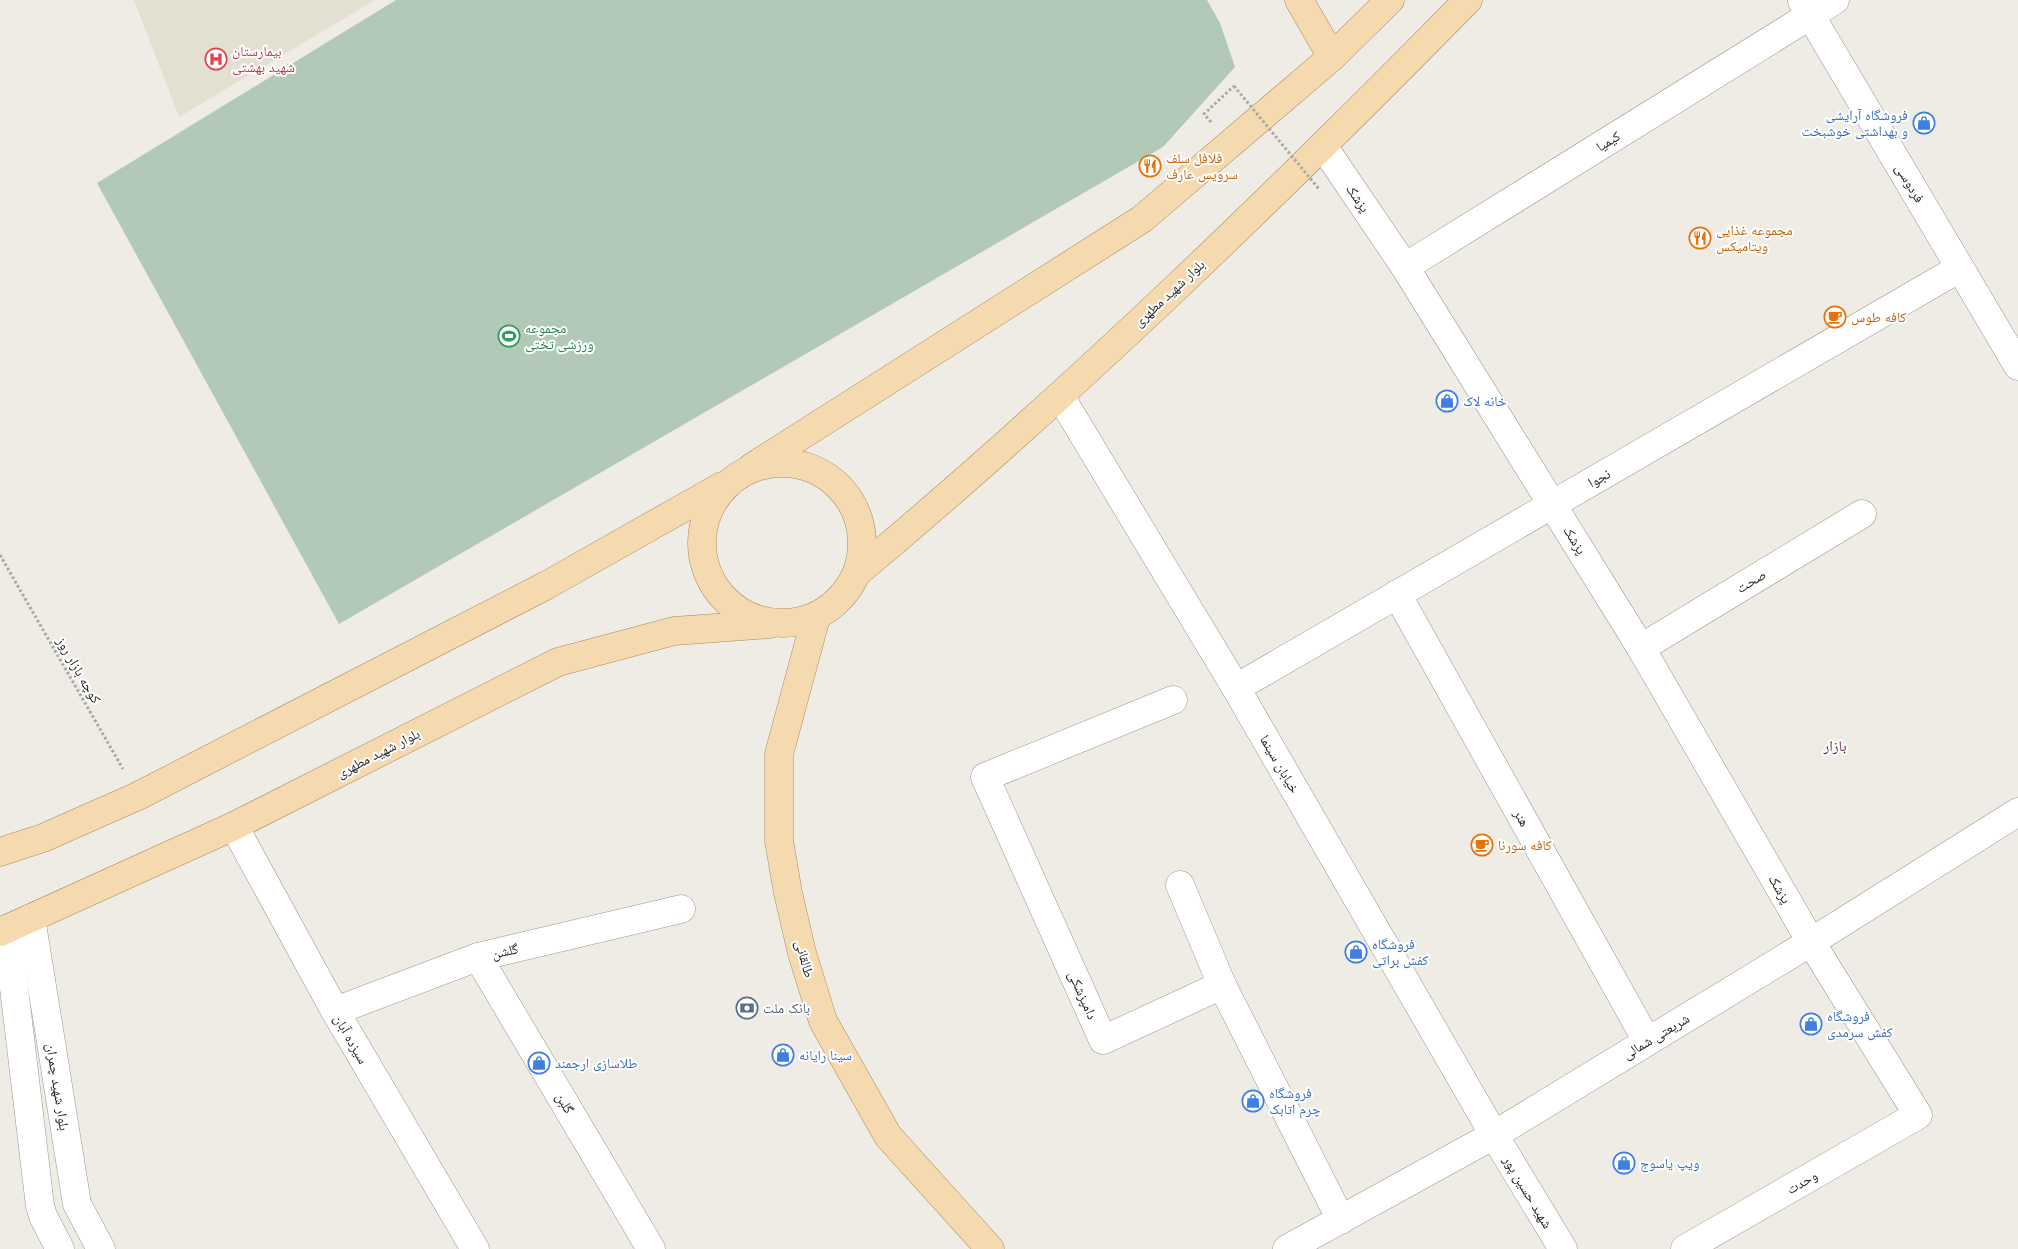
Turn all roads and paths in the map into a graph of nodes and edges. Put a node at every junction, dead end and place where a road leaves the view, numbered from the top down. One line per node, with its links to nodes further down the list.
1 (1299, 0): 6 (main road)
2 (1390, 0): 6 (main road)
3 (1468, 0): 8 (main road, بلوار شهید مطهری)
4 (1834, 0): 5 (street, کیمیا)
5 (1806, 8): 10 (street, کیمیا); 11 (street, فردوسی)
6 (1332, 56): 14 (main road)
7 (1204, 114): 9 (path, bridge)
8 (1323, 146): 10 (street, پزشک); 13 (main road, بلوار شهید مطهری)
9 (1319, 189)
10 (1405, 267): 16 (street, پزشک)
11 (1960, 268): 12 (street, فردوسی); 16 (street, نجوا)
12 (2018, 366)
13 (1060, 396): 19 (main road, بلوار شهید مطهری); 24 (street, خیابان سینما)
14 (752, 467): 15 (main road); 19 (main road)
15 (722, 486): 22 (main road); 26 (main road)
16 (1553, 505): 20 (street, نجوا); 23 (street, پزشک)
17 (1862, 514): 23 (street, صحت)
18 (0, 556): 26 (path, کوچه بازار روز)
19 (858, 572): 21 (main road)
20 (1397, 594): 24 (street, نجوا); 37 (street, هنر)
21 (816, 617): 22 (main road); 47 (main road, طالقانی)
22 (770, 624): 28 (main road, بلوار شهید مطهری)
23 (1641, 648): 33 (street, پزشک)
24 (1236, 688): 39 (street, خیابان سینما)
25 (1173, 700): 35 (street, دامپزشکی)
26 (138, 796): 29 (main road)
27 (2018, 812): 33 (street, شریعتی شمالی)
28 (234, 826): 32 (main road, بلوار شهید مطهری); 36 (street, سیزده آبان)
29 (0, 852)
30 (1180, 885): 35 (street)
31 (681, 909): 34 (street, گلشن)
32 (13, 927): 40 (street, بلوار شهید چمران); 41 (street)
33 (1811, 942): 37 (street, شریعتی شمالی); 38 (street, پزشک)
34 (478, 957): 36 (street, گلشن); 46 (street, گلبن)
35 (1222, 985): 42 (street)
36 (335, 1011): 45 (street, سیزده آبان)
37 (1647, 1041): 39 (street, شریعتی شمالی)
38 (1918, 1115): 50 (street, وحدت)
39 (1494, 1135): 42 (street, شریعتی شمالی); 49 (street, شهید حسین پور)
40 (77, 1204): 41 (street); 44 (street, بلوار شهید چمران)
41 (43, 1216): 43 (street)
42 (1341, 1220): 48 (street, شریعتی شمالی)
43 (60, 1249)
44 (102, 1249)
45 (475, 1249)
46 (651, 1249)
47 (990, 1249)
48 (1287, 1249)
49 (1563, 1249)
50 (1685, 1249)

